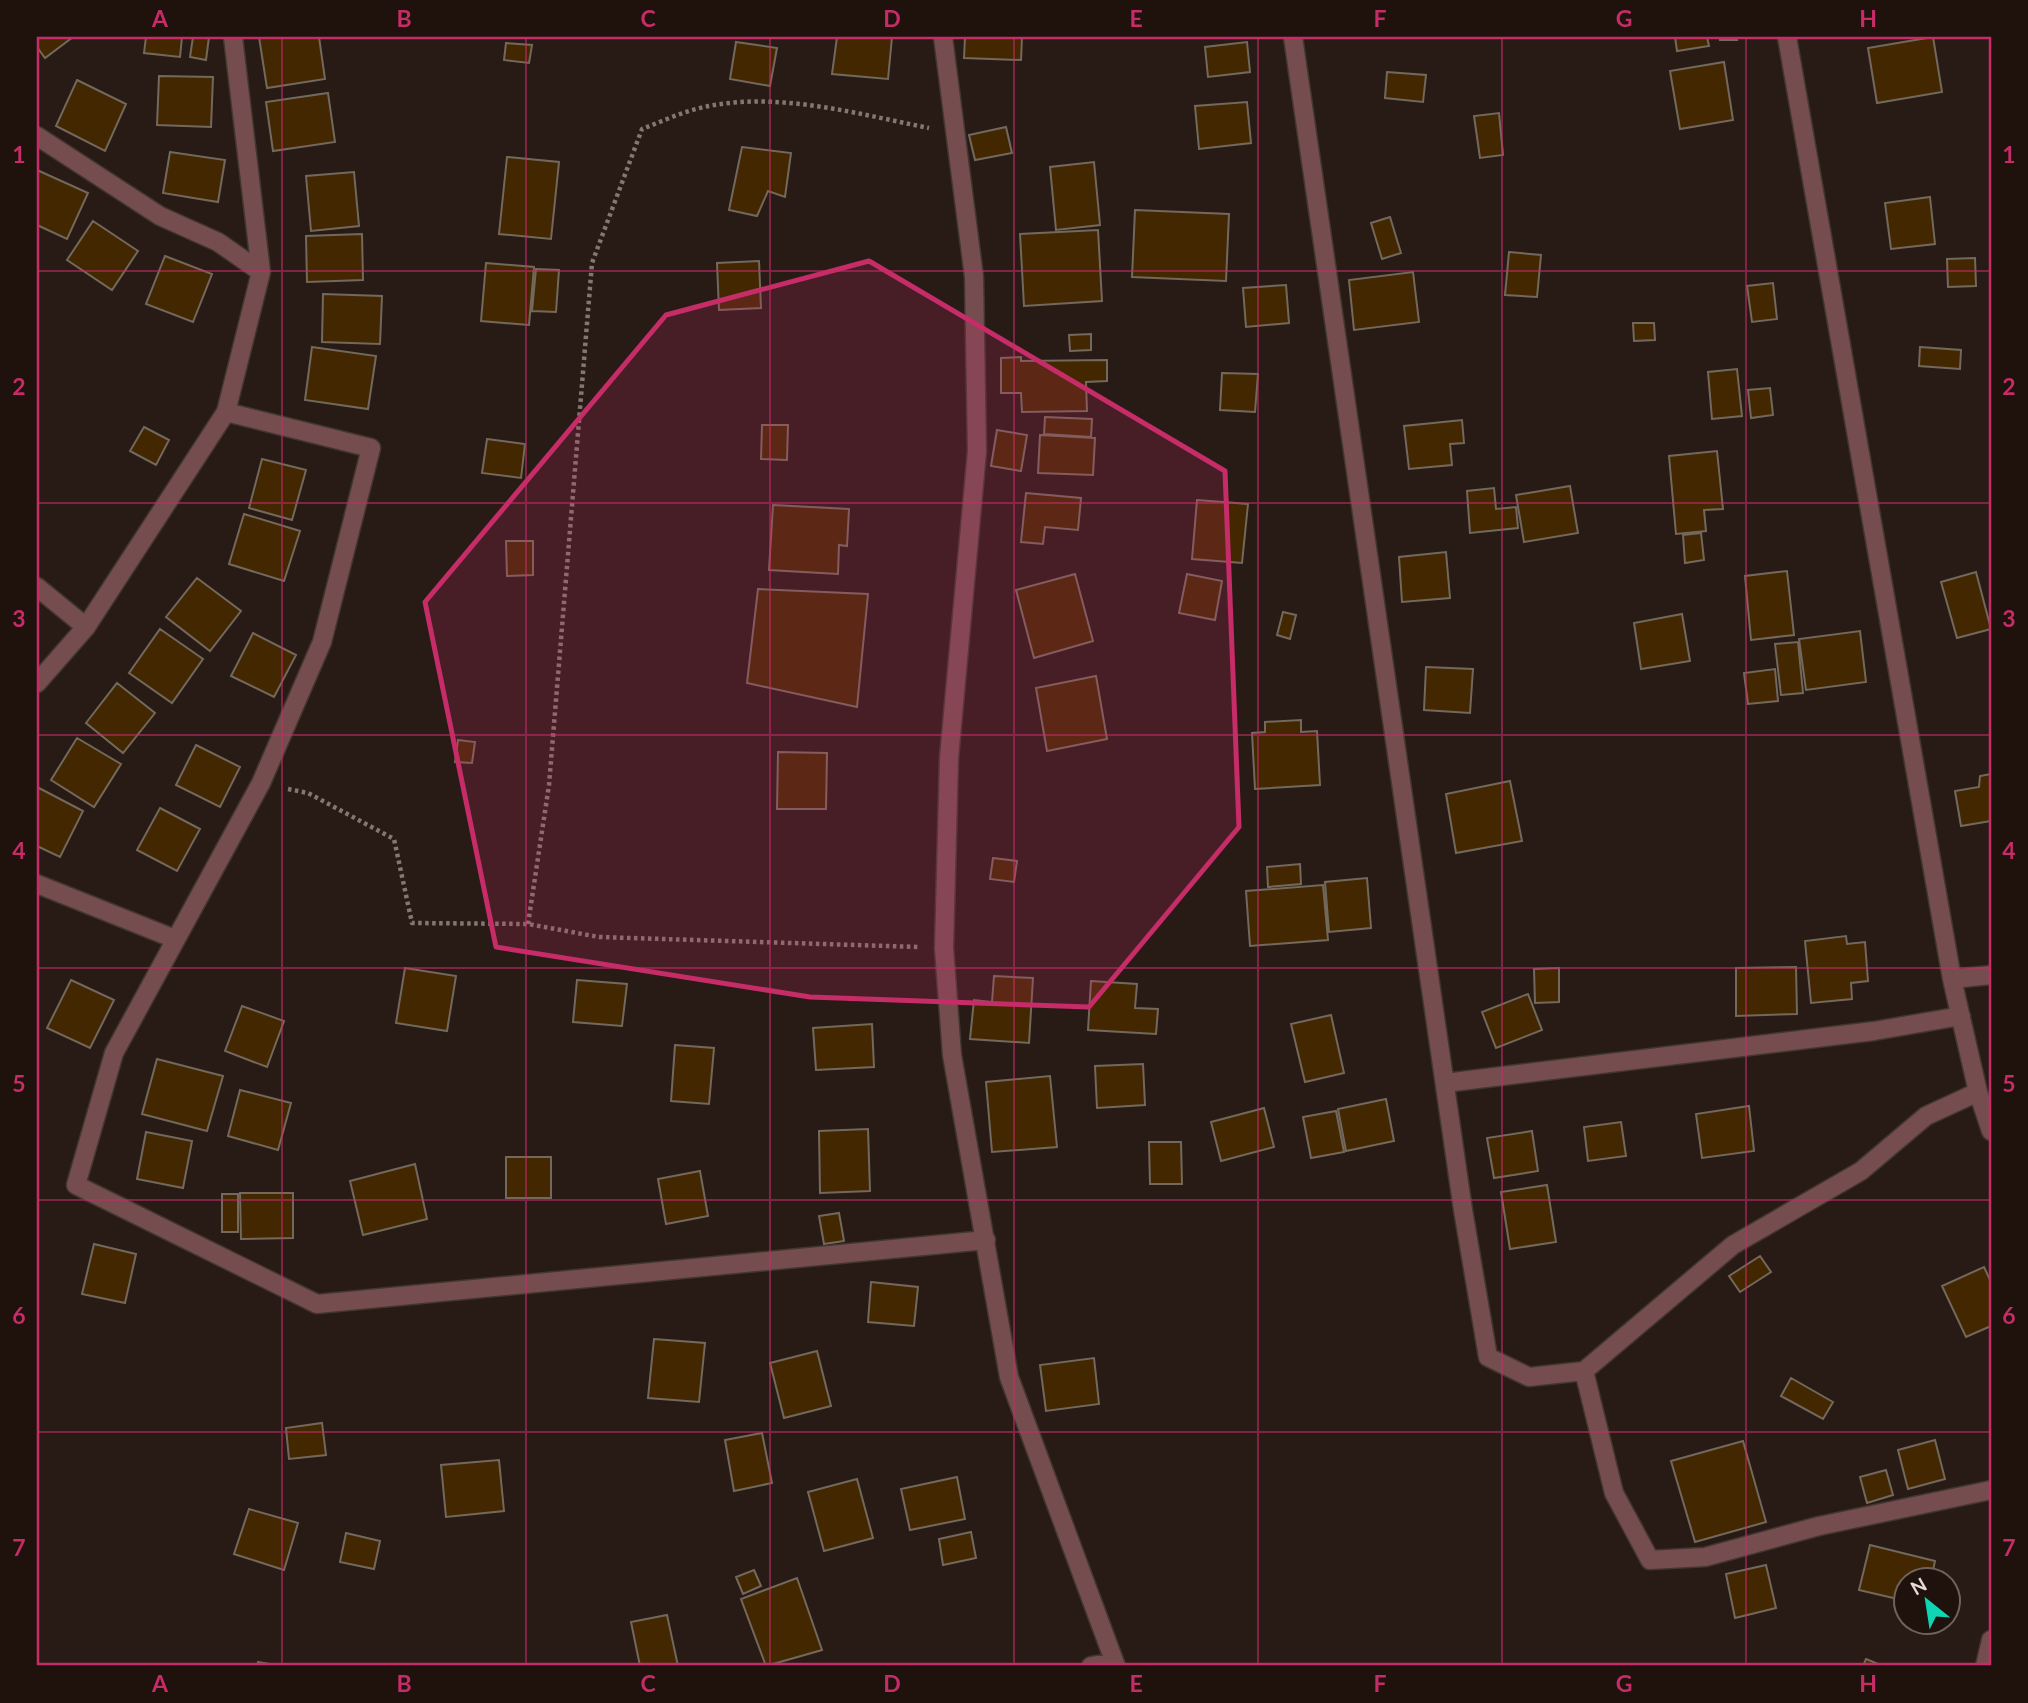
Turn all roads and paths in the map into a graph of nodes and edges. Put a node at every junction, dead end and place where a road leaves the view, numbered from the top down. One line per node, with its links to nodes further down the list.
1 (233, 37): 7 (street)
2 (943, 37): 5 (street)
3 (1293, 37): 20 (street)
4 (1787, 37): 18 (street)
5 (954, 132): 14 (path); 16 (street)
6 (37, 136): 7 (street)
7 (261, 272): 8 (street)
8 (226, 412): 10 (street); 12 (street)
9 (37, 587): 10 (street)
10 (86, 627): 11 (street)
11 (37, 683)
12 (261, 783): 14 (path); 15 (street)
13 (37, 884): 15 (street)
14 (528, 924): 16 (path)
15 (175, 939): 23 (street)
16 (944, 948): 23 (street)
17 (1991, 975): 18 (street)
18 (1952, 979): 19 (street)
19 (1961, 1016): 20 (street); 21 (street)
20 (1444, 1083): 24 (street)
21 (1978, 1092): 22 (street); 24 (street)
22 (1991, 1132)
23 (986, 1240): 27 (street)
24 (1584, 1371): 25 (street)
25 (1991, 1490)
26 (1991, 1640): 29 (street)
27 (1115, 1664): 28 (street)
28 (1091, 1666)
29 (1985, 1666)

